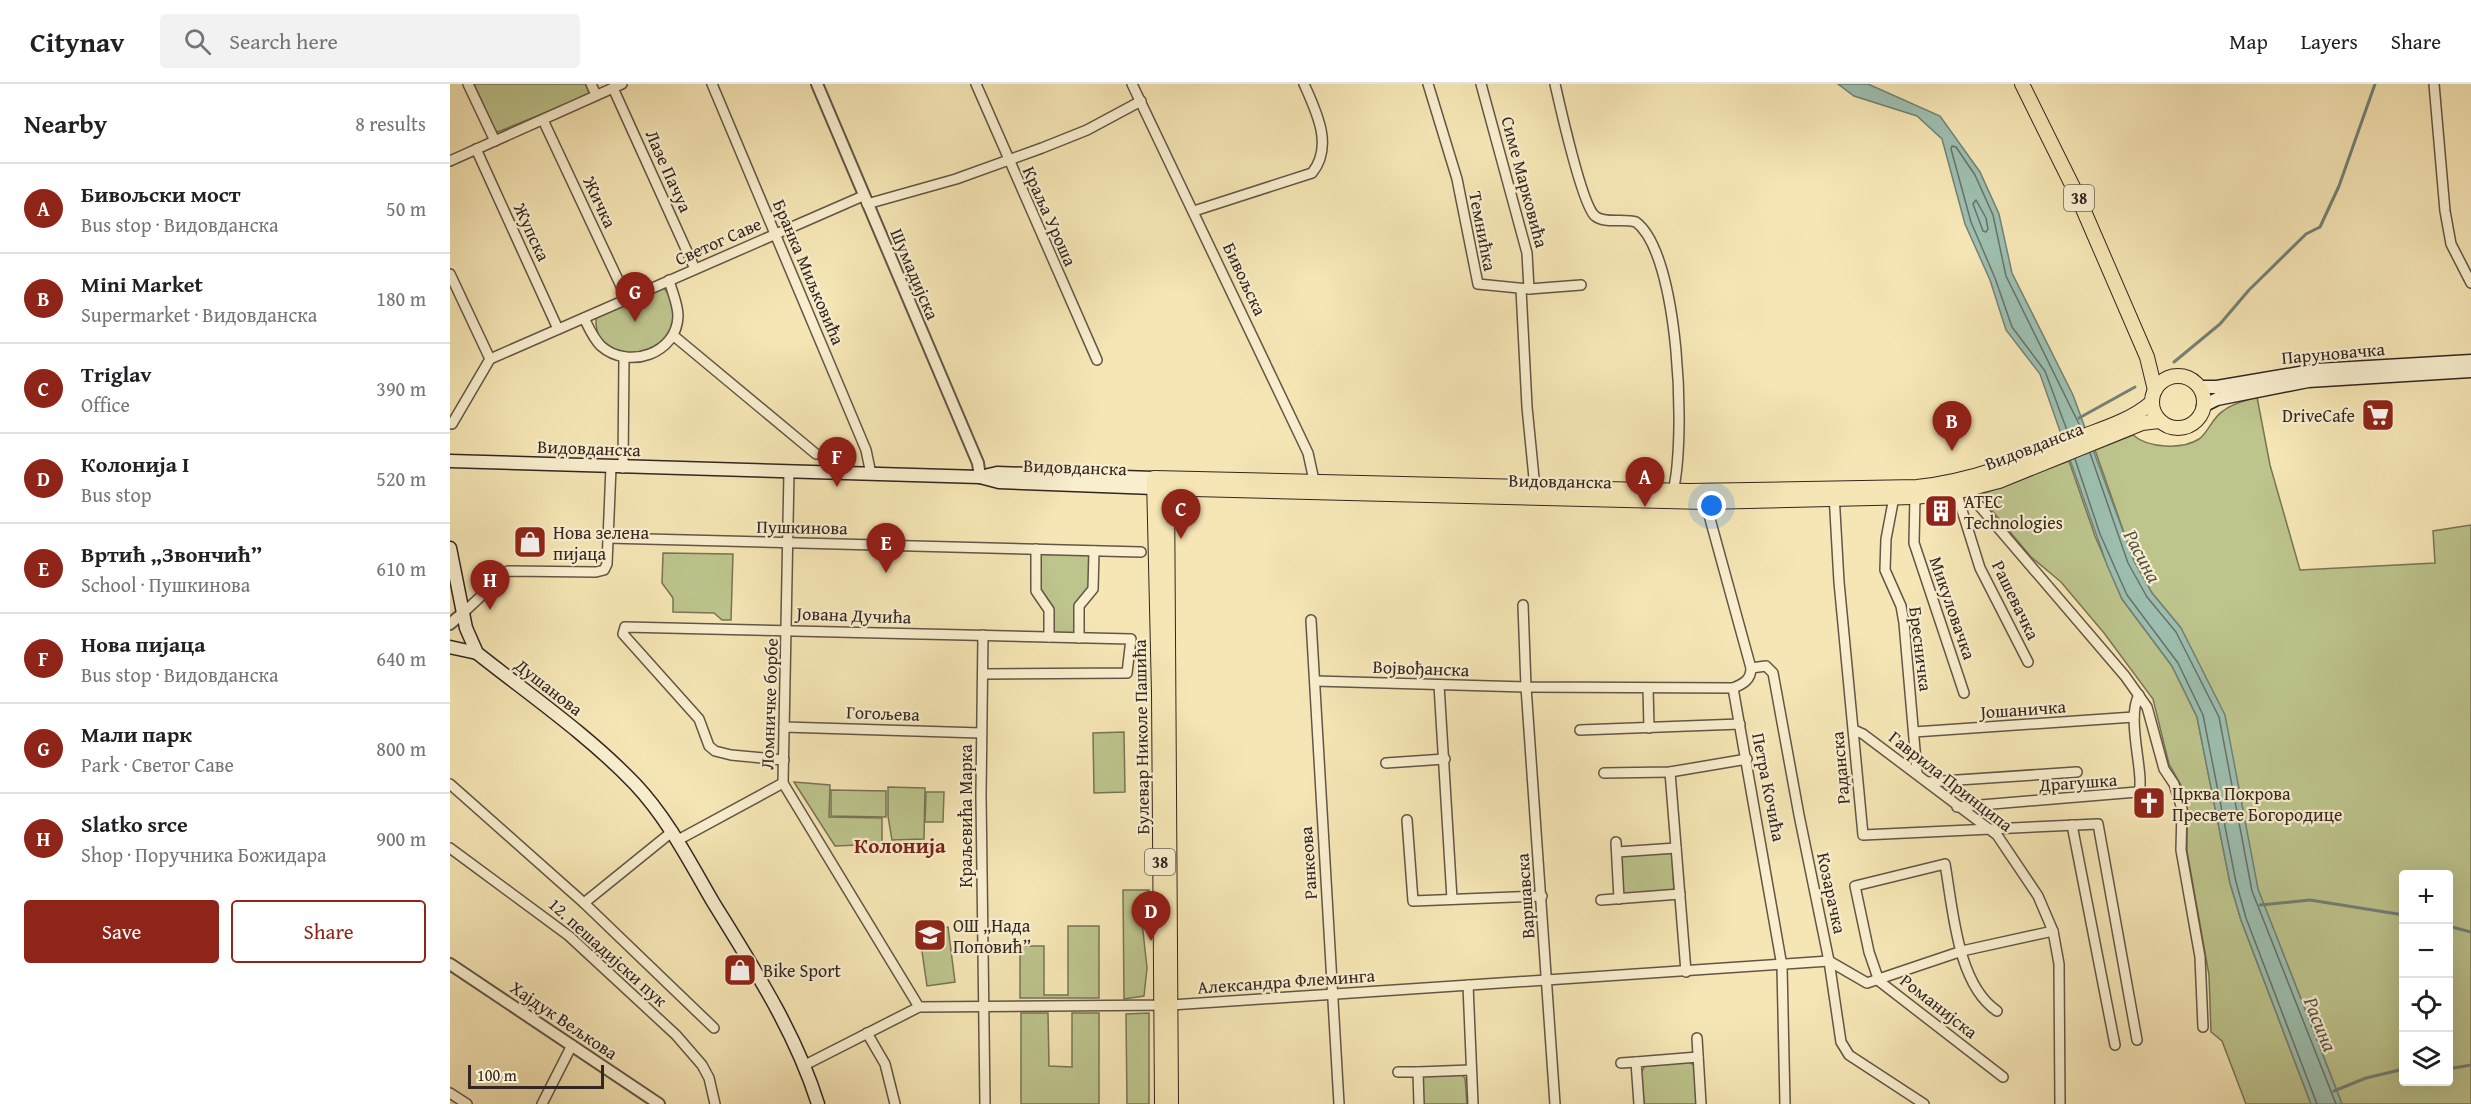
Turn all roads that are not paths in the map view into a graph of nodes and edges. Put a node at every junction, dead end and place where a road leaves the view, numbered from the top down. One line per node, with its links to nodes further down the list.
1 (468, 84): 17 (street)
2 (591, 84): 14 (street)
3 (712, 84): 23 (street, Бранка Миљковића)
4 (817, 84): 21 (street, Шумадијска)
5 (976, 84): 19 (street, Краља Уроша)
6 (1304, 84): 22 (street)
7 (1428, 84): 29 (street, Темнићка)
8 (1480, 84): 29 (street, Симе Марковића)
9 (1555, 84): 57 (street)
10 (2022, 84): 35 (main road, 38)
11 (2434, 84): 27 (street)
12 (1137, 85): 15 (street, Бивољска)
13 (618, 86): 14 (street); 24 (street, Лазе Пачуа)
14 (596, 95): 16 (street)
15 (1141, 101): 19 (street, Светог Саве); 22 (street, Бивољска)
16 (543, 120): 17 (street); 30 (street, Жичка)
17 (495, 141): 18 (street)
18 (476, 149): 20 (street); 32 (street, Жупска)
19 (1007, 160): 21 (street, Светог Саве); 37 (street, Краља Уроша)
20 (450, 161)
21 (865, 200): 23 (street, Светог Саве); 52 (street, Шумадијска)
22 (1194, 211): 55 (street, Бивољска)
23 (775, 234): 24 (street, Светог Саве); 51 (street, Бранка Миљковића)
24 (695, 269): 26 (street, Светог Саве)
25 (450, 274): 36 (street)
26 (669, 280): 30 (street, Светог Саве); 33 (street)
27 (2471, 283)
28 (1581, 285): 29 (street, Темнићка)
29 (1525, 289): 56 (street, Симе Марковића)
30 (627, 299): 31 (street, Светог Саве)
31 (584, 318): 32 (street, Светог Саве); 34 (street)
32 (558, 329): 36 (street, Светог Саве)
33 (674, 336): 34 (street); 47 (street)
34 (624, 357): 49 (street)
35 (2147, 357): 40 (main road, 38); 42 (main road, 38)
36 (490, 359): 45 (street)
37 (1097, 360)
38 (2471, 361): 41 (main road, Паруновачка)
39 (2471, 371): 43 (main road, Паруновачка)
40 (2173, 377): 41 (main road, 38); 42 (main road)
41 (2199, 387): 43 (main road)
42 (2153, 396): 44 (main road, 38); 46 (main road)
43 (2204, 406): 44 (main road)
44 (2159, 421): 46 (main road)
45 (452, 424)
46 (2128, 424): 54 (main road, Видовданска)
47 (816, 454)
48 (450, 461): 49 (main road, Видовданска)
49 (617, 468): 50 (main road, Видовданска); 63 (street)
50 (789, 472): 51 (main road, Видовданска); 64 (street, Ломничке борбе)
51 (871, 474): 52 (main road, Видовданска)
52 (980, 477): 53 (main road, Видовданска)
53 (1160, 483): 55 (main road, Видовданска); 133 (main road, Булевар Николе Пашића / 38)
54 (1962, 485): 59 (main road, Видовданска); 62 (main road, Видовданска); 79 (street, Рашевачка); 88 (street)
55 (1315, 488): 58 (main road, Видовданска)
56 (1535, 488): 57 (main road, Видовданска); 58 (main road, Видовданска)
57 (1673, 491): 60 (main road, Видовданска)
58 (1520, 493): 60 (main road, Видовданска)
59 (1834, 494): 60 (main road, Видовданска); 61 (main road, Видовданска); 94 (street, Раданска)
60 (1704, 497): 80 (street)
61 (1894, 497): 62 (main road, Видовданска); 95 (street, Бресничка)
62 (1914, 497): 87 (street, Микуловачка)
63 (607, 538): 64 (street, Пушкинова); 70 (street)
64 (788, 543): 66 (street, Пушкинова); 73 (street, Ломничке борбе)
65 (450, 548): 70 (main road)
66 (1036, 549): 67 (street, Пушкинова); 75 (street)
67 (1094, 551): 68 (street, Пушкинова); 76 (street)
68 (1141, 552)
69 (1523, 605): 84 (street)
70 (463, 613): 72 (street); 78 (main road)
71 (1311, 620): 82 (street, Ранкеова)
72 (450, 624)
73 (788, 629): 74 (street, Јована Дучића); 91 (street, Ломничке борбе); 99 (street, Јована Дучића)
74 (984, 635): 75 (street, Јована Дучића); 81 (street, Краљевића Марка)
75 (1049, 637): 76 (street, Јована Дучића)
76 (1079, 638): 81 (street, Јована Дучића)
77 (450, 647): 78 (main road)
78 (477, 653): 112 (main road, Душанова)
79 (2028, 662)
80 (1750, 668): 85 (street); 125 (street, Козарачка)
81 (983, 674): 96 (street, Краљевића Марка)
82 (1315, 681): 83 (street, Војвођанска); 132 (street, Ранкеова)
83 (1439, 685): 84 (street, Војвођанска); 97 (street)
84 (1526, 687): 86 (street, Војвођанска); 118 (street, Варшавска)
85 (1733, 687): 86 (street, Војвођанска); 90 (street, Петра Кочића)
86 (1648, 688): 92 (street)
87 (1964, 693)
88 (2139, 694): 89 (street, Драгушка); 137 (street)
89 (2134, 717): 95 (street, Јошаничка); 108 (street, Драгушка)
90 (1740, 724): 92 (street); 98 (street, Петра Кочића)
91 (784, 727): 96 (street, Гогољева); 99 (street, Ломничке борбе)
92 (1649, 728): 93 (street)
93 (1580, 730)
94 (1854, 730): 104 (street, Гаврила Принципа); 111 (street, Раданска)
95 (1914, 732): 104 (street, Бресничка)
96 (981, 733): 135 (street, Краљевића Марка)
97 (1445, 759): 100 (street); 119 (street)
98 (1747, 759): 101 (street); 127 (street, Петра Кочића)
99 (784, 760): 106 (street, Ломничке борбе)
100 (1386, 764)
101 (1670, 772): 103 (street); 115 (street)
102 (2077, 772): 105 (street, Драгушка)
103 (1604, 773)
104 (1917, 773): 105 (street, Гаврила Принципа)
105 (1928, 782): 108 (street, Гаврила Принципа)
106 (783, 783): 112 (street); 134 (street, Ломничке борбе)
107 (450, 784): 122 (street)
108 (1957, 807): 111 (street, Гаврила Принципа)
109 (1407, 820): 119 (street)
110 (2072, 825): 111 (street, Раданска); 141 (street, Раданска); 143 (street)
111 (1989, 830): 123 (street, Гаврила Принципа)
112 (675, 835): 122 (street); 147 (main road, Душанова)
113 (1616, 842): 116 (street)
114 (450, 848): 156 (street, 12. пешадијски пук)
115 (1676, 849): 116 (street); 117 (street)
116 (1617, 852): 120 (street)
117 (1680, 894): 120 (street); 128 (street)
118 (1542, 897): 119 (street); 129 (street, Варшавска)
119 (1452, 898)
120 (1619, 899): 121 (street)
121 (1602, 900)
122 (584, 903): 138 (street)
123 (2053, 931): 124 (street); 170 (street, Гаврила Принципа)
124 (1962, 951): 130 (street); 130 (street); 136 (street)
125 (1829, 961): 127 (street); 130 (street, Романијска); 169 (street, Козарачка)
126 (450, 964): 142 (street, Хајдук Вељкова)
127 (1782, 966): 128 (street, Александра Флеминга); 168 (street, Петра Кочића)
128 (1686, 972): 129 (street, Александра Флеминга)
129 (1547, 980): 131 (street, Александра Флеминга); 165 (street, Варшавска)
130 (1879, 981): 151 (street, Романијска)
131 (1468, 985): 132 (street, Александра Флеминга); 148 (street)
132 (1333, 994): 133 (street, Александра Флеминга); 162 (street, Ранкеова)
133 (1166, 1005): 135 (street, Александра Флеминга); 160 (main road, Булевар Николе Пашића / 38); 161 (main road, Булевар Николе Пашића / 38)
134 (919, 1006): 135 (street, Александра Флеминга); 139 (street, Александра Флеминга)
135 (983, 1006): 159 (street, Краљевића Марка)
136 (1998, 1011)
137 (2203, 1027)
138 (714, 1028)
139 (867, 1033): 147 (street, Александра Флеминга); 158 (street)
140 (1697, 1038): 144 (street)
141 (2137, 1040)
142 (572, 1045): 154 (street); 155 (street, Хајдук Вељкова)
143 (2115, 1045)
144 (1698, 1057): 145 (street); 167 (street)
145 (1636, 1062): 146 (street); 166 (street)
146 (1621, 1063)
147 (805, 1065): 157 (main road, Душанова)
148 (1471, 1070): 150 (street); 164 (street)
149 (1398, 1072): 150 (street)
150 (1418, 1072): 163 (street)
151 (2003, 1077)
152 (450, 1093): 153 (street)
153 (467, 1104)
154 (542, 1104)
155 (659, 1104)
156 (715, 1104)
157 (818, 1104)
158 (895, 1104)
159 (986, 1104)
160 (1162, 1104)
161 (1171, 1104)
162 (1339, 1104)
163 (1419, 1104)
164 (1473, 1104)
165 (1555, 1104)
166 (1639, 1104)
167 (1701, 1104)
168 (1785, 1104)
169 (1924, 1104)
170 (2060, 1104)

